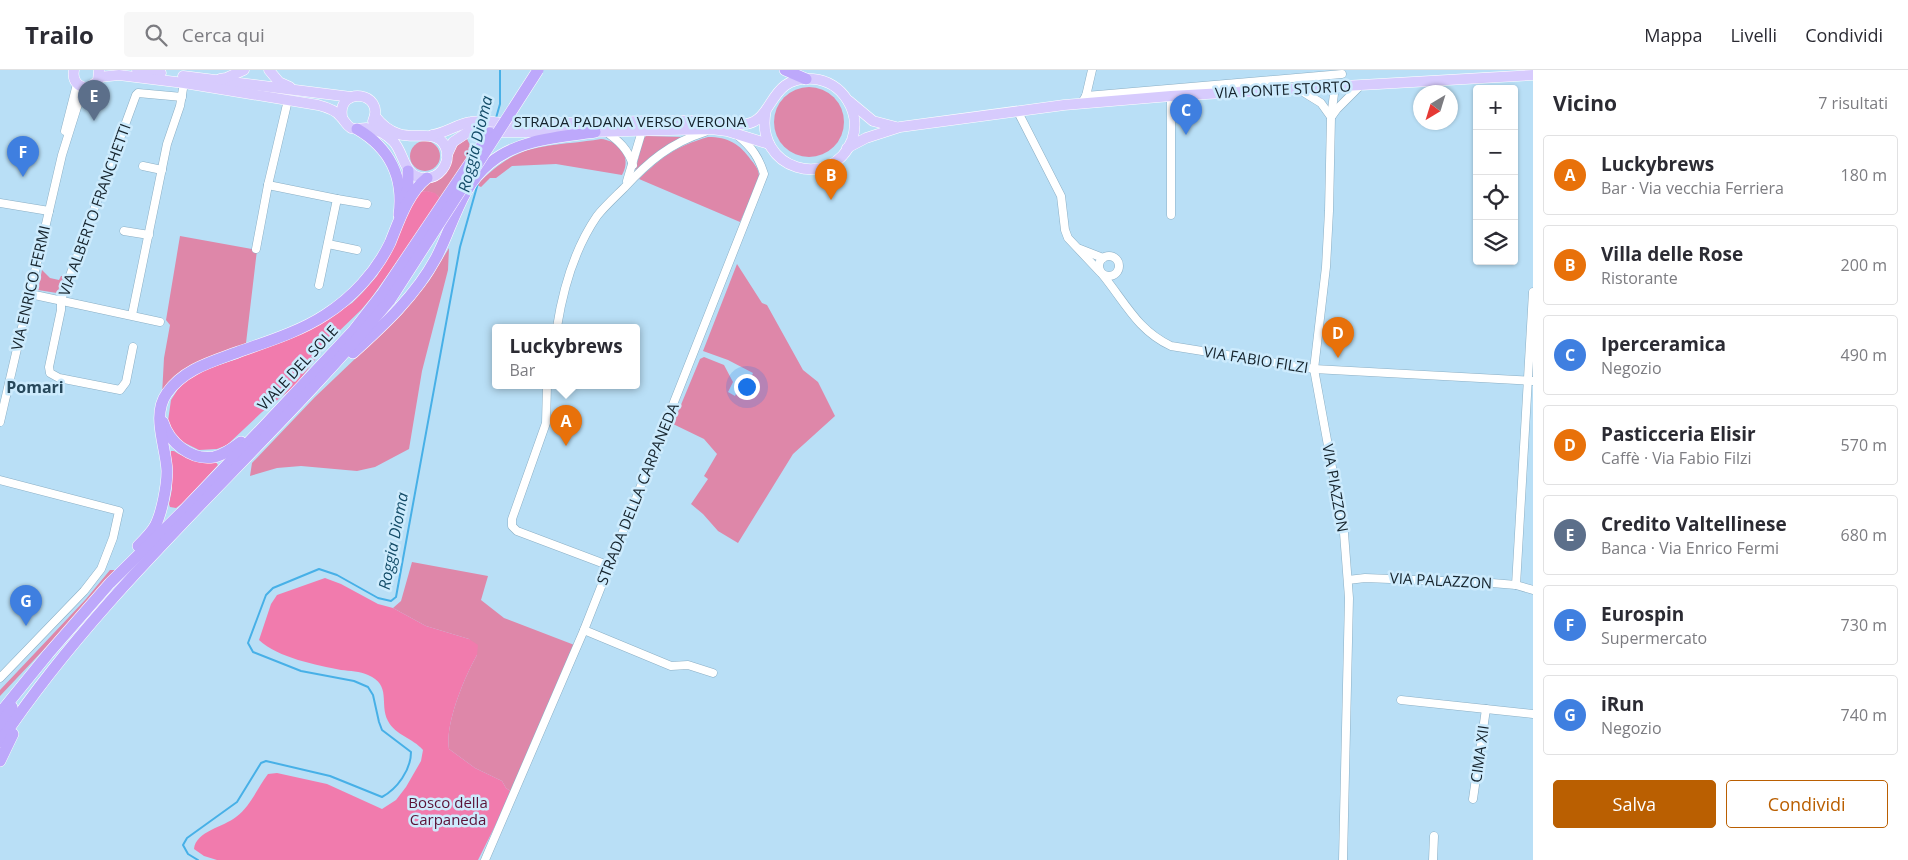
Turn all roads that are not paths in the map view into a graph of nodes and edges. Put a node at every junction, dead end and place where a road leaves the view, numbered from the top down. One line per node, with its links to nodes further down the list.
1 (244, 70): 14 (main road)
2 (269, 70): 22 (main road)
3 (530, 70): 75 (highway, VIALE DEL SOLE, bridge)
4 (538, 70): 75 (highway, VIALE DEL SOLE, bridge)
5 (785, 70): 13 (highway)
6 (1092, 70): 28 (street)
7 (72, 71): 17 (main road)
8 (1343, 72): 19 (street, VIA PIAZZON); 28 (street)
9 (141, 73): 10 (main road); 14 (main road); 16 (main road)
10 (99, 74): 20 (main road)
11 (1533, 75): 12 (main road, VIA PONTE STORTO)
12 (1518, 76): 15 (main road, VIA PONTE STORTO); 18 (main road, VIA PONTE STORTO)
13 (806, 79): 27 (main road); 29 (main road, STRADA PADANA VERSO VERONA)
14 (209, 80): 22 (main road)
15 (1533, 81)
16 (184, 83): 25 (street); 26 (main road)
17 (77, 84): 20 (main road); 46 (street, VIA ENRICO FERMI)
18 (1360, 86): 19 (main road, VIA PONTE STORTO); 31 (street)
19 (1337, 87): 21 (main road, VIA PONTE STORTO); 31 (street, VIA PIAZZON)
20 (88, 88): 46 (street, VIA ENRICO FERMI)
21 (1300, 90): 23 (main road, VIA PONTE STORTO); 31 (street)
22 (297, 91): 24 (main road)
23 (1171, 96): 28 (main road, VIA PONTE STORTO); 60 (street)
24 (351, 97): 32 (main road); 33 (main road)
25 (182, 98): 51 (street); 76 (street, VIA ALBERTO FRANCHETTI)
26 (288, 100): 33 (main road); 54 (street)
27 (848, 100): 36 (main road, VIA PONTE STORTO); 45 (main road)
28 (1084, 100): 30 (main road, VIA PONTE STORTO)
29 (766, 110): 34 (main road, STRADA PADANA VERSO VERONA); 44 (main road, STRADA PADANA VERSO VERONA)
30 (1018, 112): 36 (main road, VIA PONTE STORTO); 65 (street)
31 (1329, 114): 81 (street, VIA PIAZZON)
32 (375, 116): 37 (main road); 43 (main road)
33 (342, 118): 37 (main road)
34 (652, 121): 35 (main road, STRADA PADANA VERSO VERONA); 39 (street)
35 (495, 127): 40 (main road, STRADA PADANA VERSO VERONA); 42 (main road, STRADA PADANA VERSO VERONA); 47 (main road, STRADA PADANA VERSO VERONA)
36 (900, 127): 45 (main road, VIA PONTE STORTO)
37 (361, 129): 48 (main road); 61 (highway)
38 (711, 130): 39 (main road, STRADA PADANA VERSO VERONA); 41 (main road, STRADA PADANA VERSO VERONA); 55 (street)
39 (642, 131): 40 (main road, STRADA PADANA VERSO VERONA); 49 (street)
40 (600, 132): 49 (street); 84 (highway)
41 (732, 132): 44 (main road, STRADA PADANA VERSO VERONA); 89 (street, STRADA DELLA CARPANEDA)
42 (432, 135): 43 (main road); 47 (main road)
43 (415, 136): 48 (main road)
44 (769, 144): 45 (main road)
45 (847, 148)
46 (62, 155): 59 (street, VIA ENRICO FERMI)
47 (447, 155): 53 (main road)
48 (403, 156): 52 (main road)
49 (633, 165): 55 (street)
50 (143, 166): 51 (street)
51 (162, 170): 63 (street)
52 (408, 170): 53 (main road); 61 (highway)
53 (427, 178): 61 (highway)
54 (268, 185): 56 (street); 66 (street)
55 (625, 187): 79 (street)
56 (337, 199): 58 (street); 64 (street)
57 (0, 202): 59 (street)
58 (367, 204)
59 (49, 211): 73 (street, VIA ENRICO FERMI)
60 (1171, 214)
61 (398, 220): 85 (highway)
62 (124, 231): 63 (street)
63 (149, 235): 77 (street)
64 (328, 244): 67 (street); 71 (street)
65 (1074, 245): 68 (street); 69 (street, VIA FABIO FILZI)
66 (256, 248)
67 (357, 250)
68 (1103, 258): 69 (street); 70 (street)
69 (1101, 273): 70 (street); 74 (street, VIA FABIO FILZI)
70 (1116, 274): 74 (street, VIA FABIO FILZI)
71 (319, 285)
72 (1533, 292): 82 (street)
73 (30, 294): 76 (street); 86 (street, VIA ENRICO FERMI)
74 (1120, 296): 81 (street, VIA FABIO FILZI)
75 (386, 297): 84 (highway, VIALE DEL SOLE); 87 (highway, VIALE DEL SOLE)
76 (61, 300): 77 (street); 80 (street, VIA ALBERTO FRANCHETTI)
77 (132, 315): 78 (street)
78 (160, 322)
79 (558, 324)
80 (133, 347)
81 (1314, 369): 82 (street, VIA FABIO FILZI); 90 (street, VIA PIAZZON)
82 (1530, 381): 92 (street)
83 (547, 389): 89 (street)
84 (300, 401): 95 (highway, VIALE DEL SOLE)
85 (160, 412): 87 (highway); 91 (highway)
86 (0, 422)
87 (267, 423): 91 (highway, VIALE DEL SOLE)
88 (0, 480): 98 (street)
89 (610, 566): 94 (street, STRADA DELLA CARPANEDA)
90 (1348, 580): 92 (street, VIA PALAZZON); 109 (street, VIA PIAZZON)
91 (110, 584): 96 (highway, VIALE DEL SOLE)
92 (1516, 586): 93 (street, VIA PALAZZON)
93 (1533, 590)
94 (584, 630): 97 (street); 108 (street, STRADA DELLA CARPANEDA)
95 (67, 651): 104 (highway); 105 (highway)
96 (48, 654): 101 (highway); 103 (highway)
97 (712, 673)
98 (0, 678)
99 (1401, 700): 100 (street, CIMA XII)
100 (1486, 709): 102 (street, CIMA XII); 106 (street, CIMA XII)
101 (0, 713)
102 (1533, 714)
103 (0, 727)
104 (0, 742)
105 (0, 761)
106 (1473, 798)
107 (1434, 836): 110 (street)
108 (484, 860)
109 (1342, 860)
110 (1433, 860)

